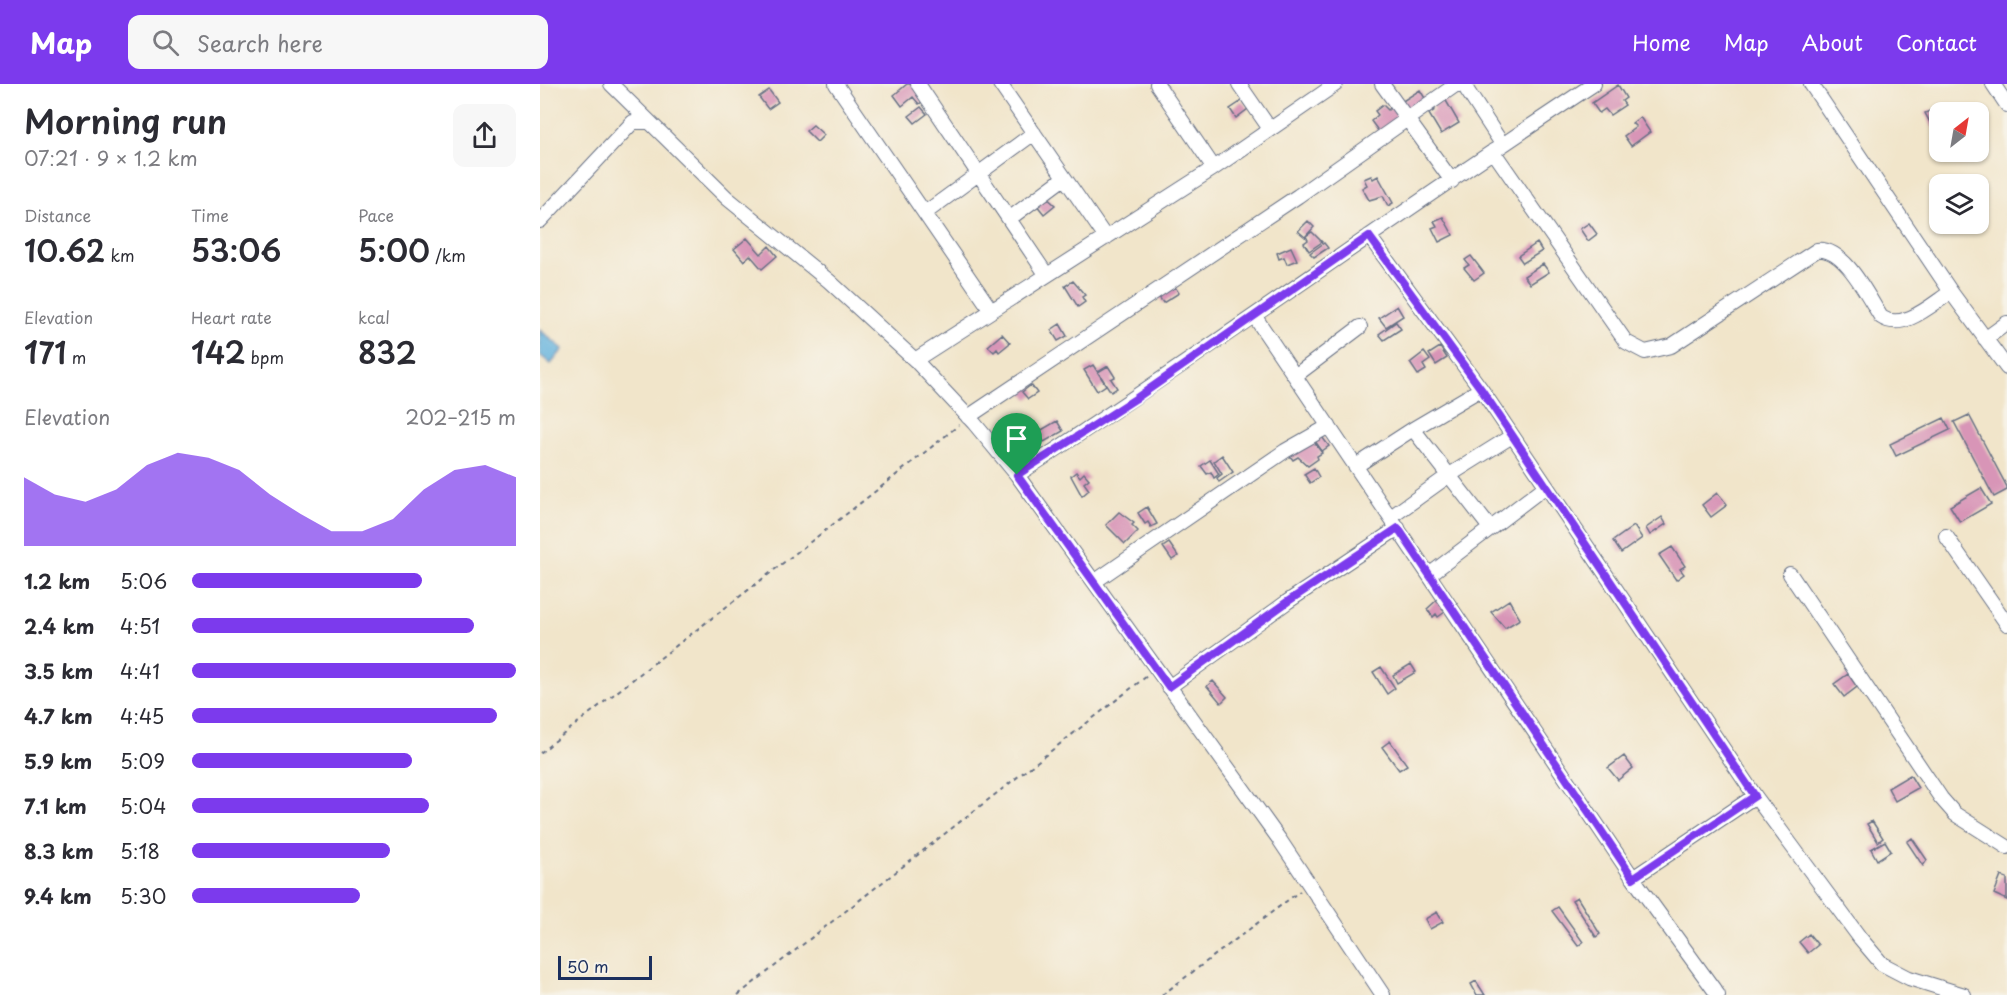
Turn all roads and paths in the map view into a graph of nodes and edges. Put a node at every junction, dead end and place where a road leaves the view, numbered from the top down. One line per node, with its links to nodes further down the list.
1 (836, 84): 24 (street)
2 (918, 84): 21 (street)
3 (1001, 84): 18 (street)
4 (1157, 84): 20 (street)
5 (1239, 84): 17 (street)
6 (1382, 84): 15 (street)
7 (1457, 84): 15 (street)
8 (1463, 84): 19 (street)
9 (1594, 84): 19 (street)
10 (1811, 84): 30 (street)
11 (1993, 84): 14 (street)
12 (619, 86): 16 (street)
13 (1329, 86): 17 (street)
14 (2007, 105)
15 (1407, 120): 23 (street); 40 (street)
16 (649, 122): 26 (street); 36 (street)
17 (1270, 129): 20 (street)
18 (1034, 133): 21 (street); 22 (street)
19 (1498, 148): 23 (street); 30 (street)
20 (1214, 168): 28 (street)
21 (978, 172): 24 (street); 25 (street)
22 (1064, 178): 25 (street); 28 (street)
23 (1452, 181): 27 (street)
24 (924, 213): 31 (street)
25 (1009, 219): 29 (street)
26 (540, 221)
27 (1369, 236): 32 (street); 39 (street)
28 (1106, 238): 29 (street)
29 (1046, 274): 31 (street)
30 (1951, 292): 35 (street)
31 (991, 310): 36 (street)
32 (1255, 316): 38 (street); 45 (street)
33 (2007, 323): 35 (street)
34 (1360, 327): 38 (street)
35 (1985, 339): 37 (street)
36 (915, 360): 40 (street)
37 (2007, 368)
38 (1295, 376): 41 (street)
39 (1481, 389): 42 (street); 43 (street)
40 (968, 417): 45 (street); 57 (path)
41 (1329, 426): 44 (street); 53 (street)
42 (1413, 429): 44 (street); 46 (street)
43 (1512, 436): 46 (street); 47 (street)
44 (1356, 466): 48 (street)
45 (1017, 475): 53 (street)
46 (1448, 476): 48 (street); 49 (street)
47 (1546, 486): 49 (street); 58 (street)
48 (1394, 523): 52 (street); 56 (street)
49 (1490, 528): 52 (street)
50 (1946, 536): 54 (street)
51 (1790, 574): 59 (street)
52 (1430, 575): 60 (street)
53 (1094, 582): 55 (street)
54 (2007, 624)
55 (1156, 668): 56 (street); 62 (path)
56 (1169, 687): 61 (street)
57 (540, 753)
58 (1755, 796): 60 (street); 66 (street)
59 (2007, 847)
60 (1633, 878): 65 (street)
61 (1309, 884): 63 (path); 64 (street)
62 (738, 995)
63 (1162, 995)
64 (1383, 995)
65 (1718, 995)
66 (1964, 995)

